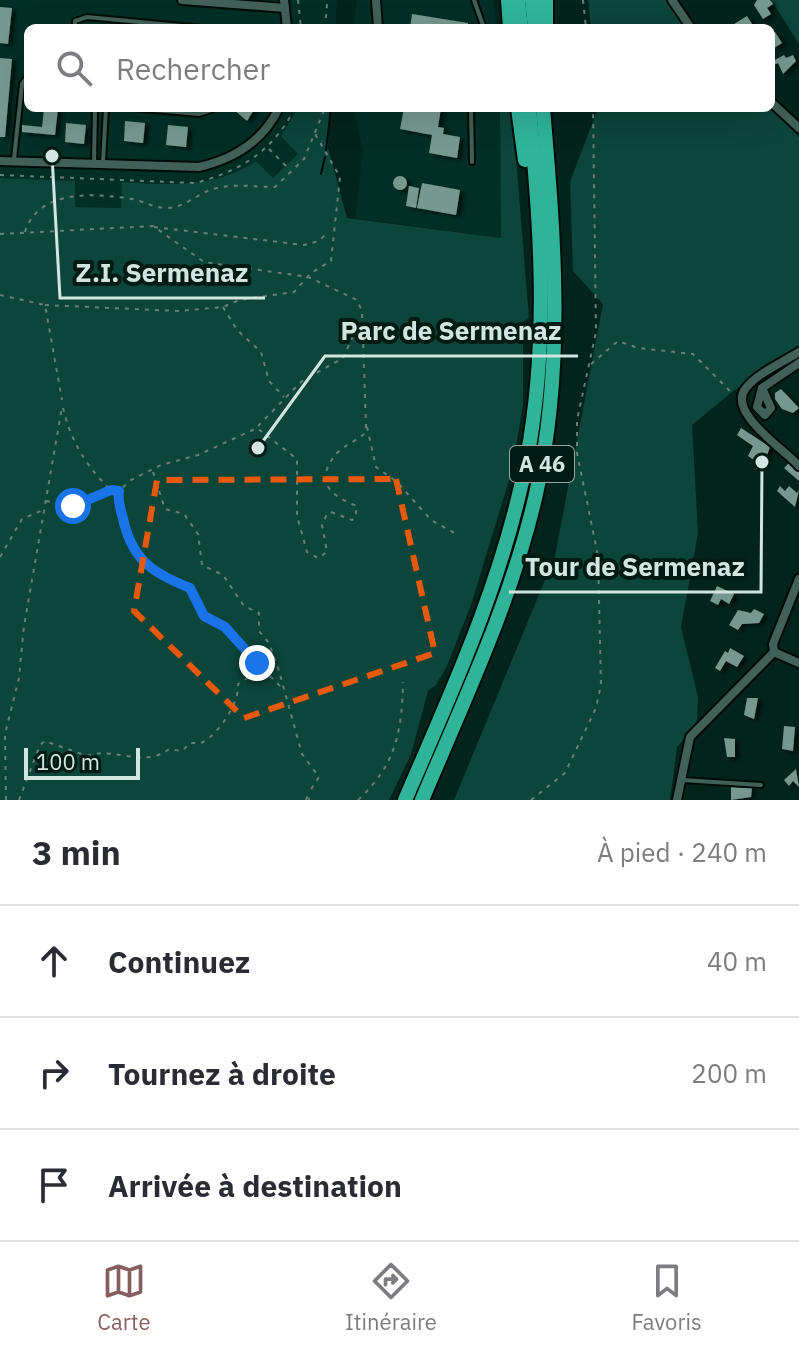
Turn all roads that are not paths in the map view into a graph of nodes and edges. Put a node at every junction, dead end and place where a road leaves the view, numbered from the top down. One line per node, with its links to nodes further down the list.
1 (182, 0): 9 (street)
2 (376, 0): 13 (street)
3 (474, 0): 14 (lane)
4 (508, 0): 15 (highway)
5 (518, 0): 16 (highway)
6 (532, 0): 17 (highway)
7 (546, 0): 18 (highway)
8 (672, 0): 19 (street)
9 (284, 4): 12 (street)
10 (75, 24): 11 (lane)
11 (161, 24)
12 (286, 24)
13 (378, 24)
14 (483, 24)
15 (510, 24)
16 (521, 24)
17 (535, 24)
18 (546, 24)
19 (688, 24)
20 (24, 81): 33 (lane)
21 (775, 106): 31 (street)
22 (95, 112): 35 (lane)
23 (105, 112): 35 (lane)
24 (176, 112): 25 (lane)
25 (205, 112)
26 (276, 112): 35 (street)
27 (471, 112): 34 (lane)
28 (518, 112): 36 (highway)
29 (529, 112): 36 (highway, A 46)
30 (543, 112): 47 (highway, A 46)
31 (799, 128)
32 (0, 161): 33 (street)
33 (14, 162): 35 (street)
34 (472, 162)
35 (98, 164)
36 (539, 352): 46 (highway, A 46)
37 (799, 352): 40 (street)
38 (799, 363): 39 (street)
39 (762, 388)
40 (799, 466)
41 (799, 579): 42 (street)
42 (774, 652): 43 (street); 44 (street)
43 (799, 663)
44 (679, 780): 45 (lane); 48 (street)
45 (761, 785)
46 (405, 800)
47 (422, 800)
48 (677, 800)

